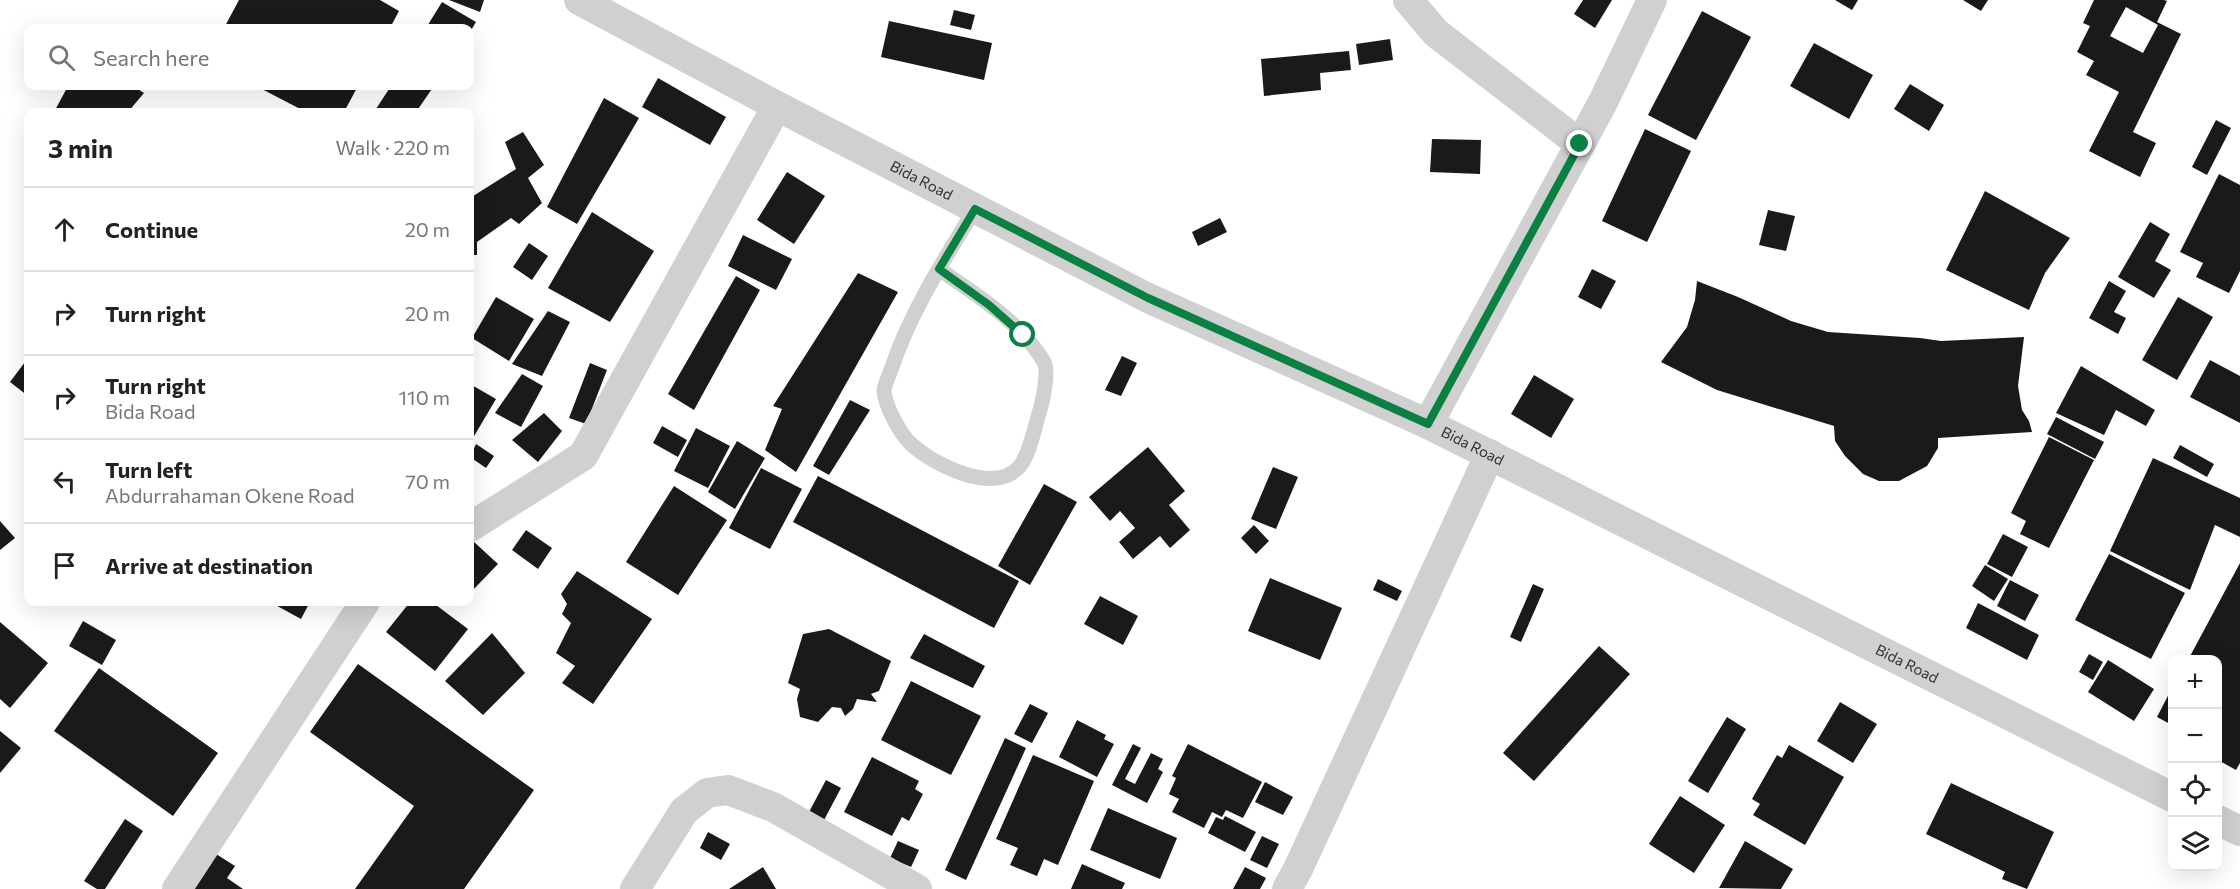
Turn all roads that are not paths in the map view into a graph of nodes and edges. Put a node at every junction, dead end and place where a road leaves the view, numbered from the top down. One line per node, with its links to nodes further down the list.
1 (579, 0): 4 (street, Bida Road)
2 (1408, 0): 5 (street)
3 (1652, 0): 5 (street)
4 (777, 106): 6 (street, Bida Road); 10 (street)
5 (1580, 144): 8 (street)
6 (975, 209): 7 (lane); 8 (street, Bida Road)
7 (939, 269): 7 (lane)
8 (1428, 424): 9 (street, Bida Road)
9 (1490, 454): 12 (street, Bida Road); 18 (street)
10 (474, 525)
11 (362, 606): 15 (street)
12 (2168, 795)
13 (2222, 822): 14 (street)
14 (2240, 831)
15 (177, 889)
16 (635, 889): 17 (street)
17 (917, 889)
18 (1287, 889)

